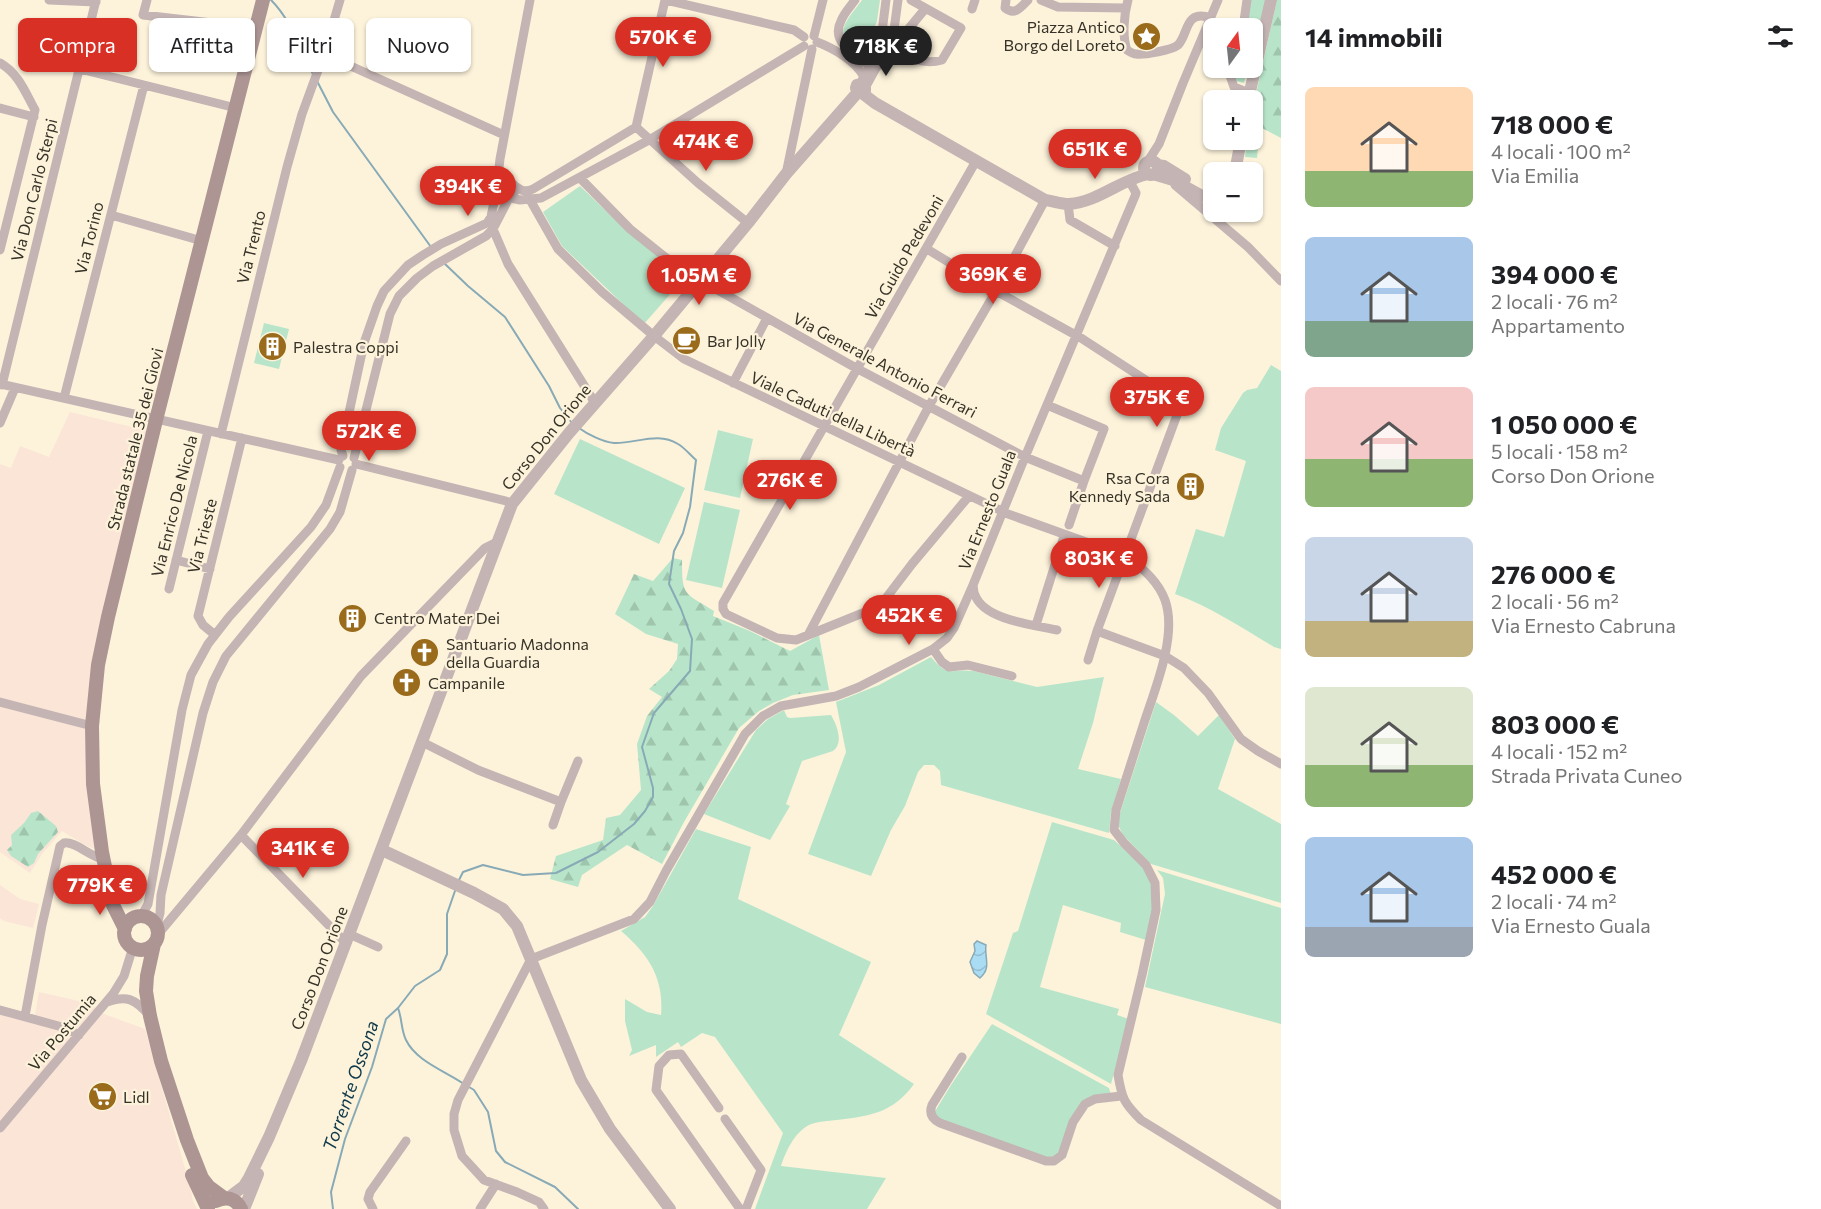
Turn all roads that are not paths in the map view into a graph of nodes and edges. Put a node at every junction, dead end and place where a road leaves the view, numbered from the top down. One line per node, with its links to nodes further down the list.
1 (49, 0): 17 (street, Via Don Carlo Sterpi)
2 (147, 0): 26 (street)
3 (340, 0): 23 (street, Via Trento)
4 (530, 0): 45 (street)
5 (665, 0): 28 (street); 44 (street)
6 (823, 0): 28 (street)
7 (855, 0): 31 (street)
8 (886, 0): 29 (street)
9 (898, 0): 29 (street)
10 (911, 0): 21 (street)
11 (1006, 0): 12 (street)
12 (1028, 0)
13 (1041, 0): 18 (street)
14 (1218, 0): 24 (street)
15 (1247, 0): 25 (street)
16 (1271, 0): 40 (street)
17 (96, 1): 22 (street, Via Don Carlo Sterpi)
18 (1093, 4): 19 (street)
19 (1127, 4): 24 (street)
20 (262, 6): 26 (main road, Strada statale 35 dei Giovi)
21 (925, 9): 29 (street); 29 (street)
22 (92, 18)
23 (335, 18)
24 (1210, 18)
25 (1244, 18)
26 (256, 28): 42 (main road, Strada statale 35 dei Giovi)
27 (1203, 35): 48 (street)
28 (810, 42): 38 (street); 46 (street); 49 (street)
29 (888, 48): 31 (street); 38 (street)
30 (0, 63): 43 (street)
31 (870, 66): 38 (street)
32 (354, 68): 45 (street)
33 (79, 72): 78 (street, Via Don Carlo Sterpi)
34 (92, 72): 37 (street)
35 (316, 72): 90 (street, Via Trento)
36 (1231, 78): 39 (street)
37 (144, 85): 42 (street); 61 (street, Via Torino)
38 (862, 87): 47 (street); 49 (street, Corso Don Orione)
39 (1238, 90)
40 (1251, 90)
41 (0, 108): 43 (street)
42 (236, 108): 64 (main road, Strada statale 35 dei Giovi)
43 (34, 117): 67 (street)
44 (636, 127): 46 (street); 53 (street)
45 (504, 135): 54 (street)
46 (649, 140): 51 (street); 62 (street)
47 (976, 161): 59 (street); 66 (street, Via Guido Pedevoni)
48 (1151, 168): 50 (street); 52 (street); 55 (street)
49 (786, 174): 62 (street, Corso Don Orione)
50 (1166, 177): 56 (street); 69 (street)
51 (580, 178): 57 (street); 68 (street, Via Generale Antonio Ferrari)
52 (1131, 179): 60 (street); 65 (street, Via Ernesto Guala)
53 (515, 186): 54 (street); 58 (street)
54 (496, 188): 58 (street); 74 (street)
55 (1203, 188)
56 (1203, 196)
57 (529, 198): 58 (street); 73 (street, Viale Caduti della Libertà)
58 (509, 199): 63 (street)
59 (1045, 200): 60 (street); 70 (street)
60 (1064, 203): 65 (street)
61 (111, 215): 64 (street); 80 (street, Via Torino)
62 (748, 223): 68 (street, Corso Don Orione)
63 (493, 229): 75 (street); 81 (street)
64 (202, 241): 86 (main road, Strada statale 35 dei Giovi)
65 (1115, 246): 72 (street, Via Ernesto Guala)
66 (927, 249): 70 (street); 76 (street, Via Guido Pedevoni)
67 (0, 250)
68 (700, 280): 71 (street, Via Generale Antonio Ferrari); 73 (street, Corso Don Orione)
69 (1281, 281)
70 (996, 291): 72 (street); 83 (street)
71 (767, 318): 76 (street, Via Generale Antonio Ferrari); 77 (street)
72 (1076, 335): 82 (street, Via Ernesto Guala); 103 (street)
73 (654, 336): 77 (street, Viale Caduti della Libertà); 81 (street, Corso Don Orione)
74 (364, 343): 75 (street); 84 (street)
75 (381, 348): 85 (street)
76 (856, 368): 83 (street, Via Generale Antonio Ferrari); 88 (street, Via Guido Pedevoni)
77 (733, 383): 88 (street, Viale Caduti della Libertà)
78 (1, 385): 79 (street)
79 (15, 388): 80 (street); 87 (street)
80 (64, 398): 86 (street)
81 (595, 403): 98 (street, Corso Don Orione)
82 (1047, 405): 92 (street, Via Ernesto Guala); 96 (street)
83 (929, 406): 92 (street, Via Generale Antonio Ferrari); 94 (street)
84 (351, 410): 85 (street); 93 (street)
85 (366, 413): 95 (street)
86 (156, 420): 89 (street); 118 (main road, Strada statale 35 dei Giovi)
87 (0, 423)
88 (824, 425): 94 (street, Viale Caduti della Libertà); 111 (street, Via Guido Pedevoni)
89 (208, 431): 90 (street); 104 (street, Via Enrico De Nicola)
90 (220, 434): 91 (street)
91 (242, 438): 93 (street); 105 (street, Via Trieste)
92 (1025, 457): 96 (street, Via Generale Antonio Ferrari); 99 (street, Via Ernesto Guala)
93 (341, 461): 95 (street); 95 (street); 112 (street)
94 (899, 462): 97 (street, Viale Caduti della Libertà); 111 (street)
95 (354, 464): 98 (street); 131 (street)
96 (1084, 481): 100 (street)
97 (969, 496): 99 (street, Viale Caduti della Libertà); 111 (street)
98 (512, 504): 102 (street, Corso Don Orione)
99 (1003, 512): 101 (street, Viale Caduti della Libertà); 106 (street, Via Ernesto Guala)
100 (1069, 525)
101 (1064, 536): 103 (street, Viale Caduti della Libertà); 108 (street)
102 (497, 542): 119 (street, Corso Don Orione); 124 (street)
103 (1125, 556): 110 (street); 114 (street)
104 (176, 560): 105 (street); 107 (street, Via Enrico De Nicola)
105 (210, 569): 112 (street, Via Trieste)
106 (973, 585): 108 (street); 113 (street, Via Ernesto Guala)
107 (169, 589)
108 (1036, 625): 109 (street)
109 (1057, 630)
110 (1097, 631): 114 (street); 115 (street)
111 (808, 634)
112 (215, 635): 129 (street)
113 (933, 649): 116 (street); 135 (street, Via Ernesto Guala)
114 (1165, 656): 121 (street); 143 (street)
115 (1088, 660)
116 (1012, 676)
117 (0, 702): 118 (street)
118 (92, 726): 126 (main road, Strada statale 35 dei Giovi)
119 (422, 742): 122 (street); 125 (street, Corso Don Orione)
120 (578, 761): 122 (street)
121 (1281, 764)
122 (561, 802): 123 (street)
123 (553, 825)
124 (242, 835): 128 (street); 132 (street)
125 (382, 850): 132 (street, Corso Don Orione); 135 (street)
126 (103, 859): 127 (main road, Strada statale 35 dei Giovi); 139 (street)
127 (111, 891): 129 (main road, Strada statale 35 dei Giovi); 130 (main road, Strada statale 35 dei Giovi)
128 (176, 910): 131 (street); 131 (street)
129 (138, 916): 130 (main road); 131 (main road)
130 (125, 929): 134 (main road)
131 (157, 929): 134 (main road); 136 (main road)
132 (347, 938): 133 (street); 147 (street, Corso Don Orione)
133 (378, 947)
134 (135, 948): 136 (main road); 137 (street, Via Postumia)
135 (531, 959): 150 (street); 158 (street)
136 (147, 976): 140 (main road)
137 (107, 1002): 140 (street); 141 (street, Via Postumia)
138 (0, 1010): 139 (street)
139 (25, 1016): 141 (street)
140 (150, 1016): 148 (main road)
141 (79, 1035): 146 (street, Via Postumia)
142 (962, 1057): 143 (street)
143 (1121, 1096): 152 (street)
144 (719, 1108): 159 (street)
145 (725, 1119): 160 (street)
146 (0, 1128)
147 (269, 1137): 151 (street, Corso Don Orione); 154 (street, Corso Don Orione)
148 (187, 1140): 151 (main road); 153 (main road)
149 (406, 1141): 155 (street)
150 (496, 1184): 156 (street); 157 (street)
151 (226, 1198): 153 (main road); 154 (main road)
152 (1281, 1206)
153 (209, 1209)
154 (243, 1209)
155 (373, 1209)
156 (480, 1209)
157 (544, 1209)
158 (670, 1209)
159 (740, 1209)
160 (746, 1209)

